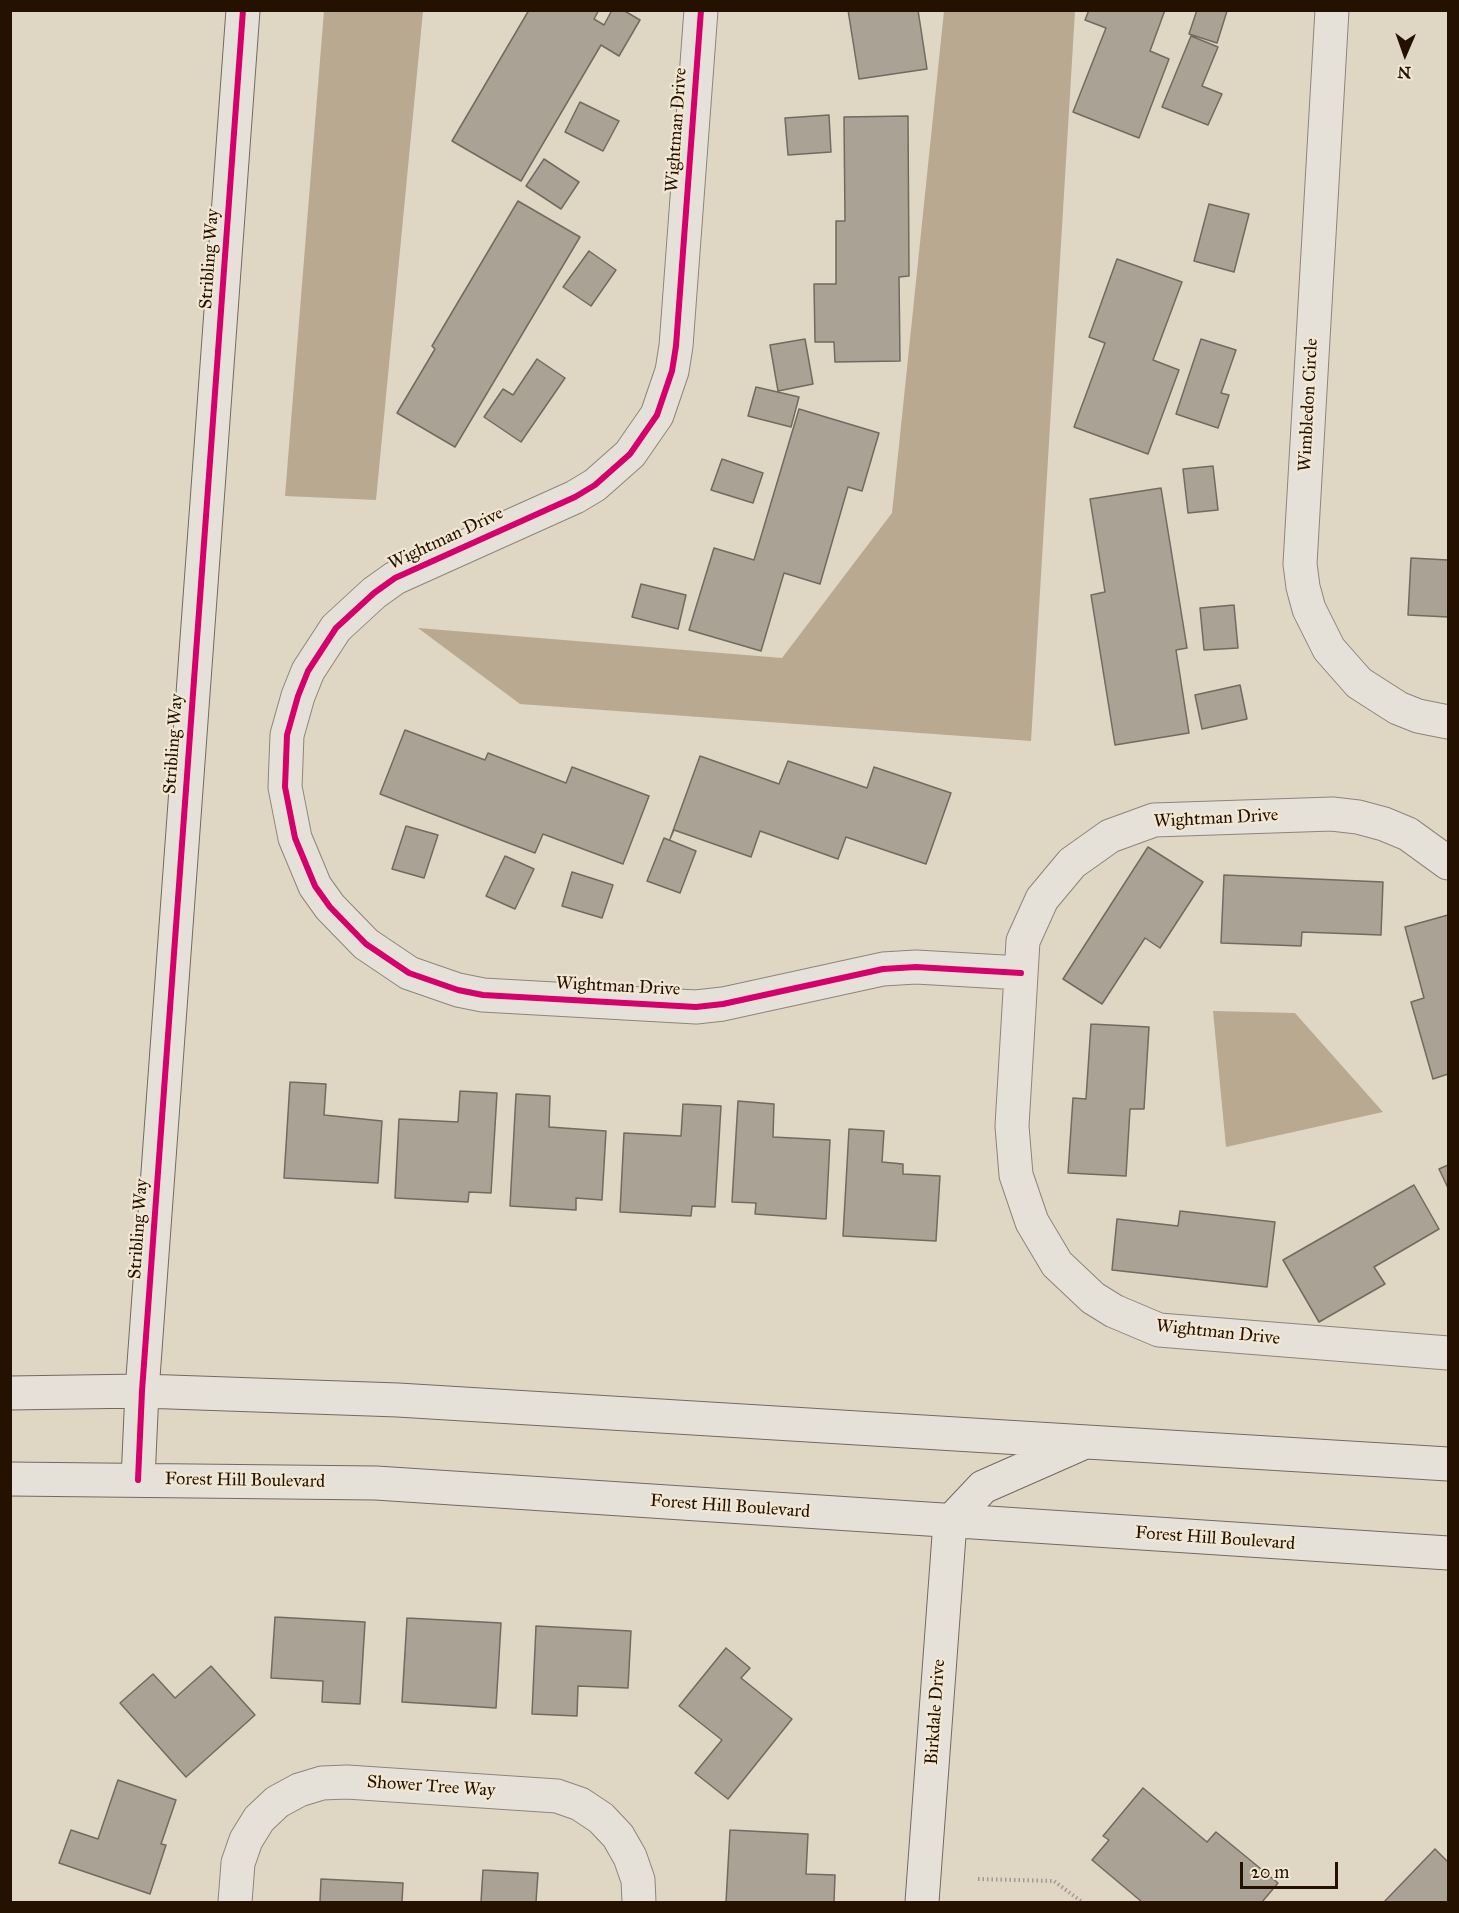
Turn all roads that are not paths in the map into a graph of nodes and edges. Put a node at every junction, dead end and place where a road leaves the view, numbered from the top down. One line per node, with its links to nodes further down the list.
1 (243, 10): 8 (street, Stribling Way)
2 (701, 10): 6 (street, Wightman Drive)
3 (1332, 10): 4 (street, Wimbledon Circle)
4 (1449, 722)
5 (1449, 863): 6 (street, Wightman Drive)
6 (1021, 973): 7 (street, Wightman Drive)
7 (1449, 1353)
8 (142, 1391): 9 (street); 10 (street); 13 (street, Stribling Way)
9 (10, 1393)
10 (1088, 1441): 11 (street); 14 (street)
11 (1449, 1464)
12 (10, 1479): 13 (street, Forest Hill Boulevard)
13 (138, 1480): 14 (street, Forest Hill Boulevard)
14 (950, 1522): 15 (street, Forest Hill Boulevard); 18 (street, Birkdale Drive)
15 (1449, 1553)
16 (235, 1902): 17 (street, Shower Tree Way)
17 (639, 1902)
18 (922, 1902)

